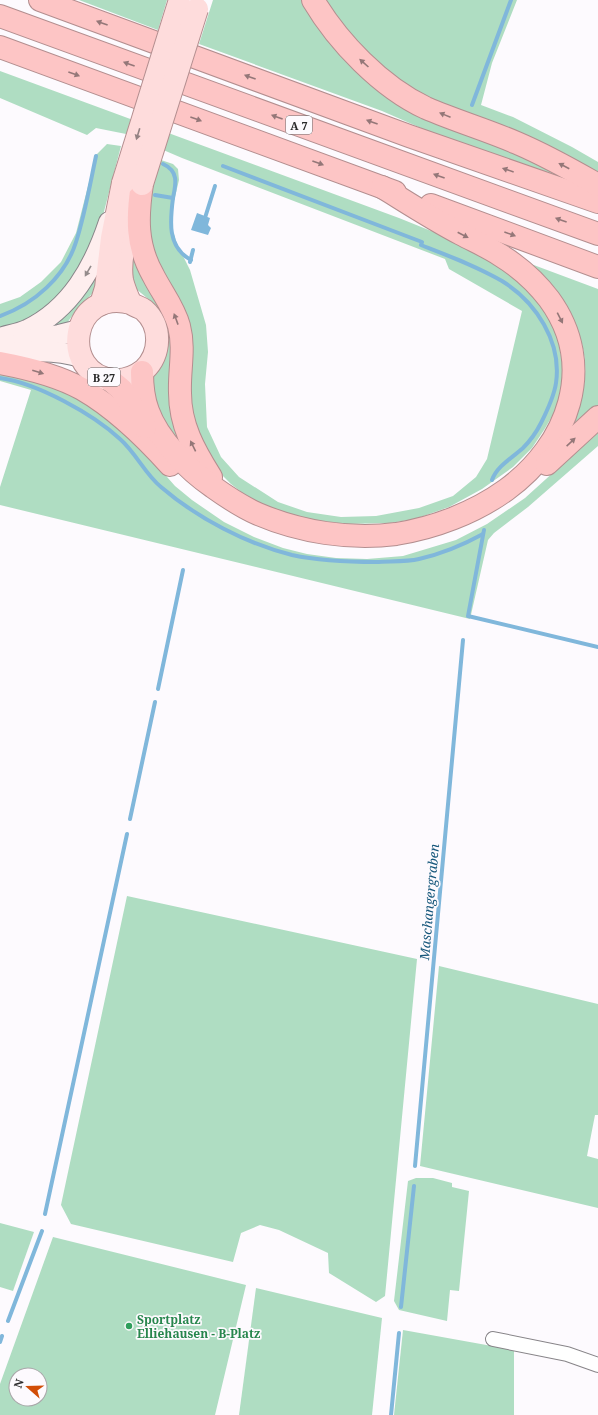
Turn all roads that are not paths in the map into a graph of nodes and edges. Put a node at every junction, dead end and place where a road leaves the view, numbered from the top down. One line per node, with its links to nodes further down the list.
1 (40, 0): 9 (highway, one-way to 1)
2 (313, 0): 7 (highway, one-way to 2)
3 (189, 3): 6 (main road, bridge)
4 (0, 16): 10 (highway, A 7, one-way to 4)
5 (0, 47): 8 (highway, A 7, one-way to 8)
6 (133, 183): 12 (main road); 13 (main road); 15 (main road, one-way to 15); 24 (highway, one-way to 6)
7 (598, 185)
8 (382, 187): 11 (highway, A 7, one-way to 11); 24 (highway, one-way to 24)
9 (598, 202)
10 (598, 234)
11 (598, 267)
12 (131, 303): 13 (main road, B 27); 20 (main road, B 27)
13 (101, 304): 14 (main road, B 27)
14 (79, 330): 16 (main road); 18 (main road, B 27)
15 (0, 338)
16 (0, 344)
17 (0, 353): 18 (main road)
18 (81, 357): 21 (main road, B 27)
19 (0, 363): 23 (highway, one-way to 23)
20 (142, 372): 21 (main road, B 27); 24 (highway)
21 (109, 379): 23 (highway)
22 (598, 418): 23 (highway, one-way to 22)
23 (162, 455)
24 (220, 492)
25 (493, 1339): 26 (street)
26 (598, 1365)

